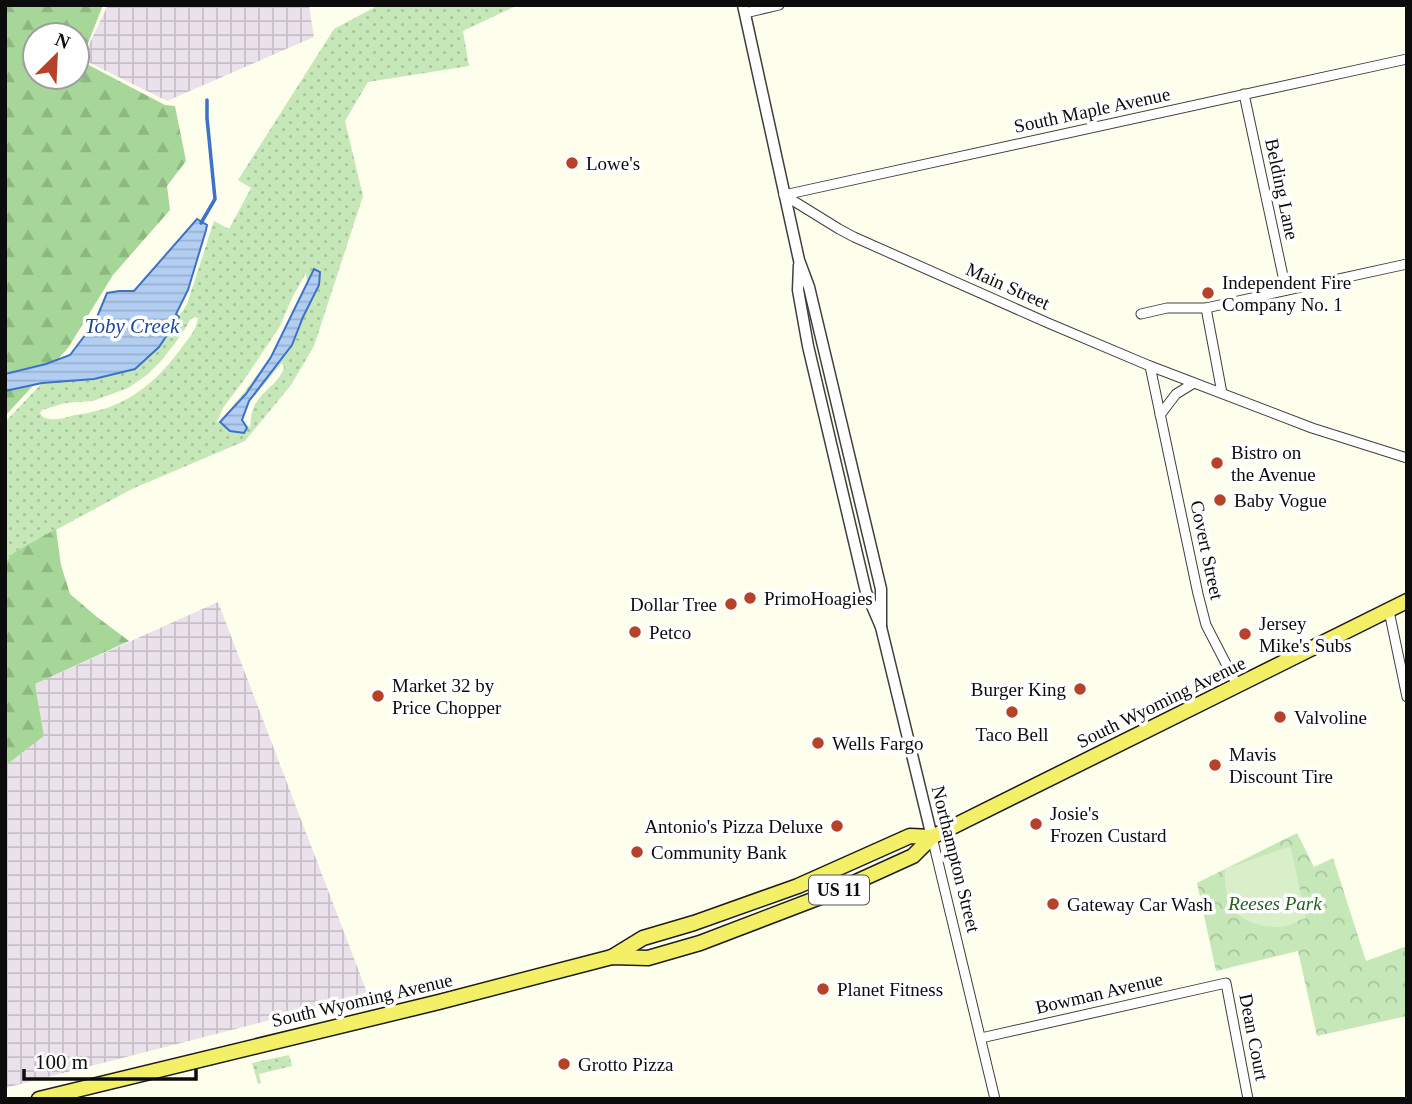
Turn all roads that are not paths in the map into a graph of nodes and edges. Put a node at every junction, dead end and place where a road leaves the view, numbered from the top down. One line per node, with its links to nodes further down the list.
1 (779, 5): 2 (street)
2 (744, 9): 5 (street)
3 (1407, 59): 4 (street, South Maple Avenue)
4 (1244, 94): 5 (street, South Maple Avenue); 7 (street, Belding Lane)
5 (785, 195): 10 (street, Main Street); 19 (street, Northampton Street)
6 (1407, 264): 7 (street)
7 (1286, 290): 8 (street)
8 (1206, 308): 9 (street); 12 (street)
9 (1141, 314)
10 (1150, 366): 11 (street, Main Street); 13 (street, Covert Street)
11 (1194, 383): 12 (street, Main Street); 13 (street)
12 (1222, 393): 14 (street, Main Street)
13 (1160, 415): 17 (street, Covert Street)
14 (1407, 458)
15 (1407, 601): 16 (main road, South Wyoming Avenue / US 11)
16 (1388, 611): 17 (main road, South Wyoming Avenue / US 11); 18 (street)
17 (1237, 685): 19 (main road, South Wyoming Avenue / US 11)
18 (1407, 696)
19 (932, 837): 20 (main road, South Wyoming Avenue / US 11); 20 (main road, South Wyoming Avenue / US 11); 22 (street, Northampton Street)
20 (612, 957): 23 (main road, South Wyoming Avenue / US 11)
21 (1226, 983): 22 (street, Bowman Avenue); 25 (street, Dean Court)
22 (981, 1038): 24 (street, Northampton Street)
23 (39, 1099)
24 (995, 1099)
25 (1248, 1099)

